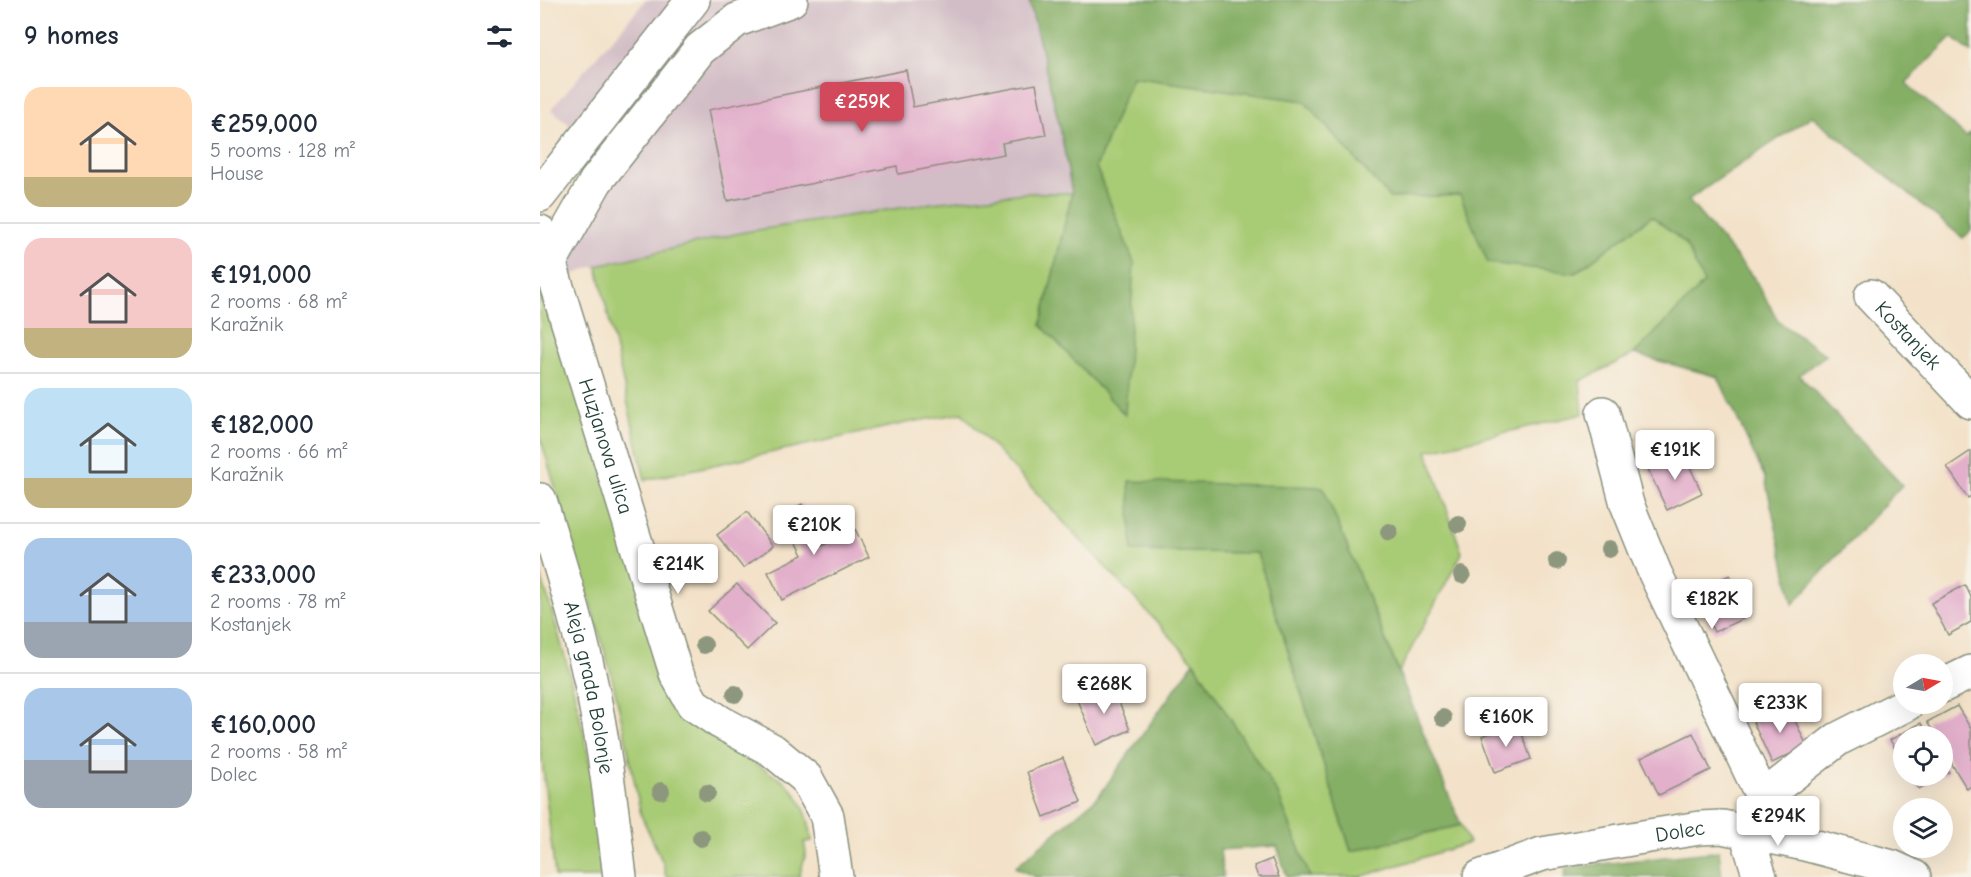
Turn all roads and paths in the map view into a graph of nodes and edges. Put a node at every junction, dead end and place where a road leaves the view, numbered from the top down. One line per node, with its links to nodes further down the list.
1 (693, 0): 3 (street)
2 (791, 0): 5 (street)
3 (540, 195)
4 (540, 232): 5 (street, Huzjanova ulica)
5 (549, 264): 16 (street, Huzjanova ulica)
6 (1871, 296): 7 (street, Kostanjek)
7 (1971, 402)
8 (1603, 413): 13 (street)
9 (540, 500): 15 (street, Aleja grada Bolonje)
10 (1971, 672): 11 (street)
11 (1953, 681)
12 (1893, 711): 13 (street)
13 (1765, 802): 14 (street)
14 (1746, 832): 17 (street, Dolec); 18 (street); 19 (street, Dolec)
15 (620, 877)
16 (836, 877)
17 (1480, 877)
18 (1760, 877)
19 (1914, 877)

